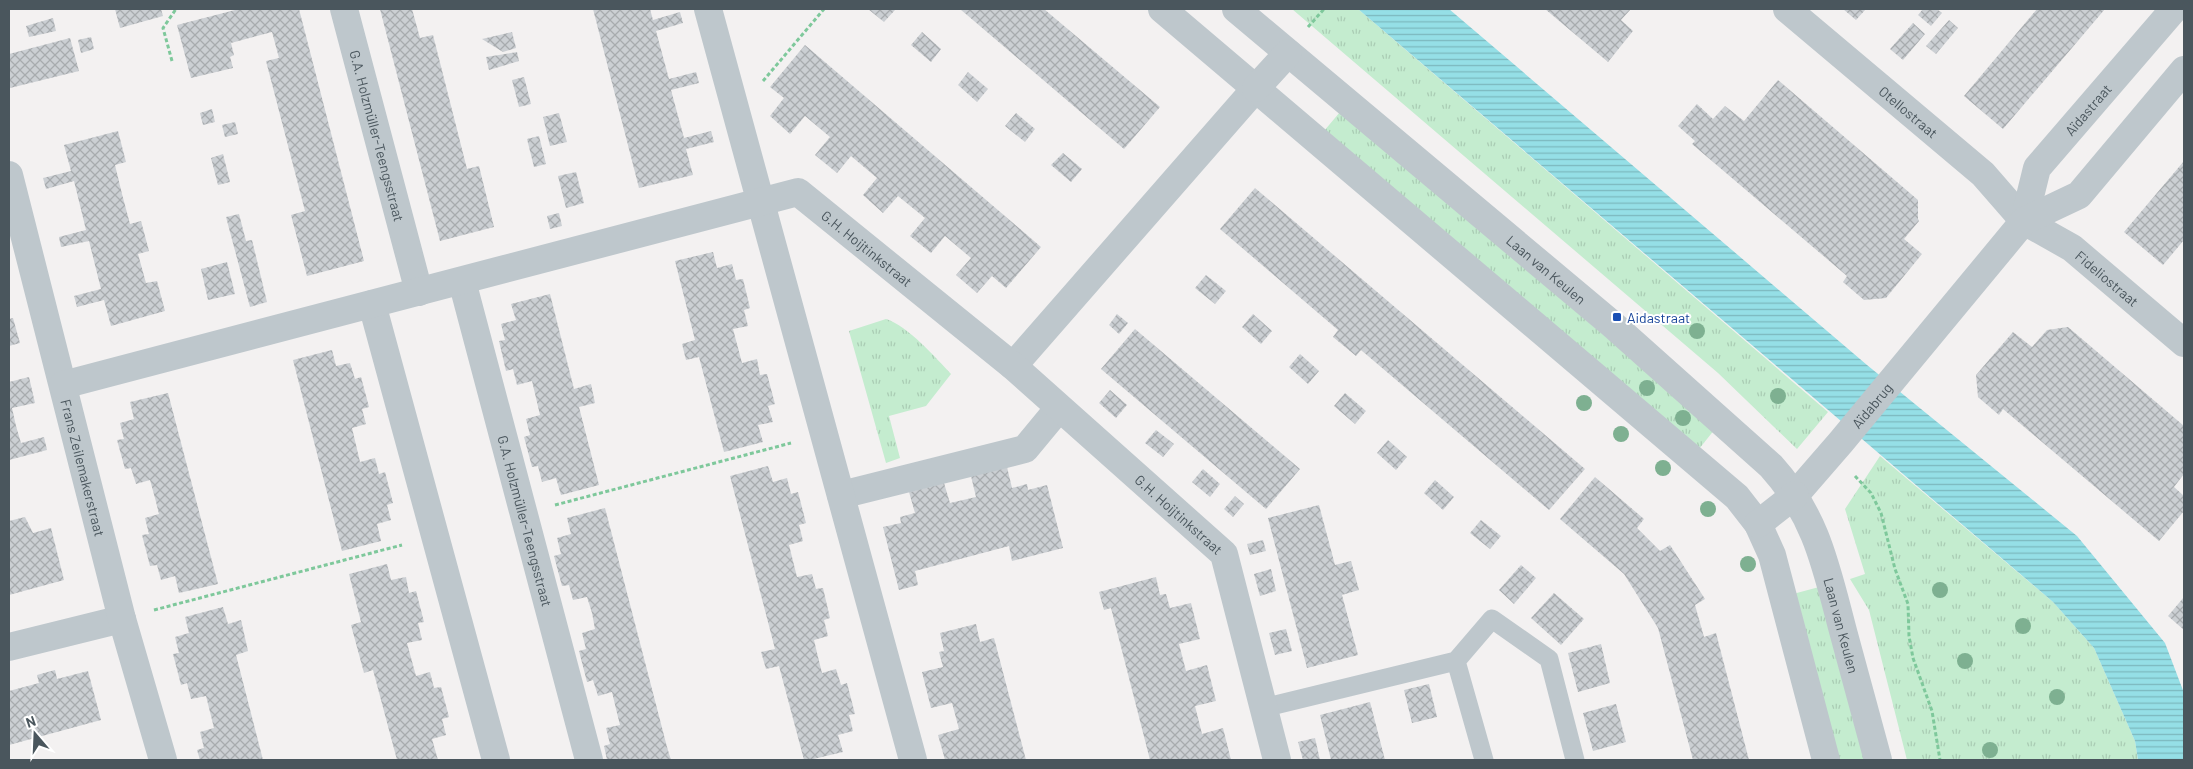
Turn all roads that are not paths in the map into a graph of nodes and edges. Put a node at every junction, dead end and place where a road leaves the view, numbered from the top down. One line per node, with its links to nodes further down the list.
1 (344, 9): 14 (street, G.A. Holzmüller-Teengsstraat)
2 (708, 9): 11 (street)
3 (1162, 9): 9 (street)
4 (1236, 9): 7 (street, Laan van Keulen)
5 (1787, 9): 12 (street, Otellostraat)
6 (2174, 9): 12 (street, Aïdastraat)
7 (1288, 53): 9 (street); 22 (street, Laan van Keulen)
8 (2184, 70): 12 (street, Aïdastraat)
9 (1256, 88): 17 (street); 23 (street)
10 (9, 175): 19 (street, Frans Zeilemakerstraat)
11 (760, 202): 13 (street); 17 (street, G.H. Hoijtinkstraat); 21 (street)
12 (2024, 221): 16 (street, Fideliostraat); 18 (street, Aïdastraat)
13 (462, 282): 14 (street); 30 (street, G.A. Holzmüller-Teengsstraat)
14 (419, 292): 15 (street)
15 (372, 304): 19 (street); 29 (street)
16 (2184, 343)
17 (1013, 366): 20 (street, G.H. Hoijtinkstraat)
18 (1901, 369): 22 (street, Aïdabrug)
19 (63, 385): 24 (street, Frans Zeilemakerstraat)
20 (1059, 408): 21 (street); 27 (street, G.H. Hoijtinkstraat)
21 (840, 495): 31 (street)
22 (1795, 495): 23 (street); 36 (street, Laan van Keulen)
23 (1758, 524): 35 (street)
24 (122, 619): 25 (street); 28 (street, Frans Zeilemakerstraat)
25 (9, 648)
26 (1456, 661): 27 (lane); 33 (lane); 34 (lane)
27 (1264, 708): 32 (street, G.H. Hoijtinkstraat)
28 (163, 760)
29 (496, 760)
30 (588, 760)
31 (914, 760)
32 (1277, 760)
33 (1484, 760)
34 (1575, 760)
35 (1826, 760)
36 (1878, 760)

